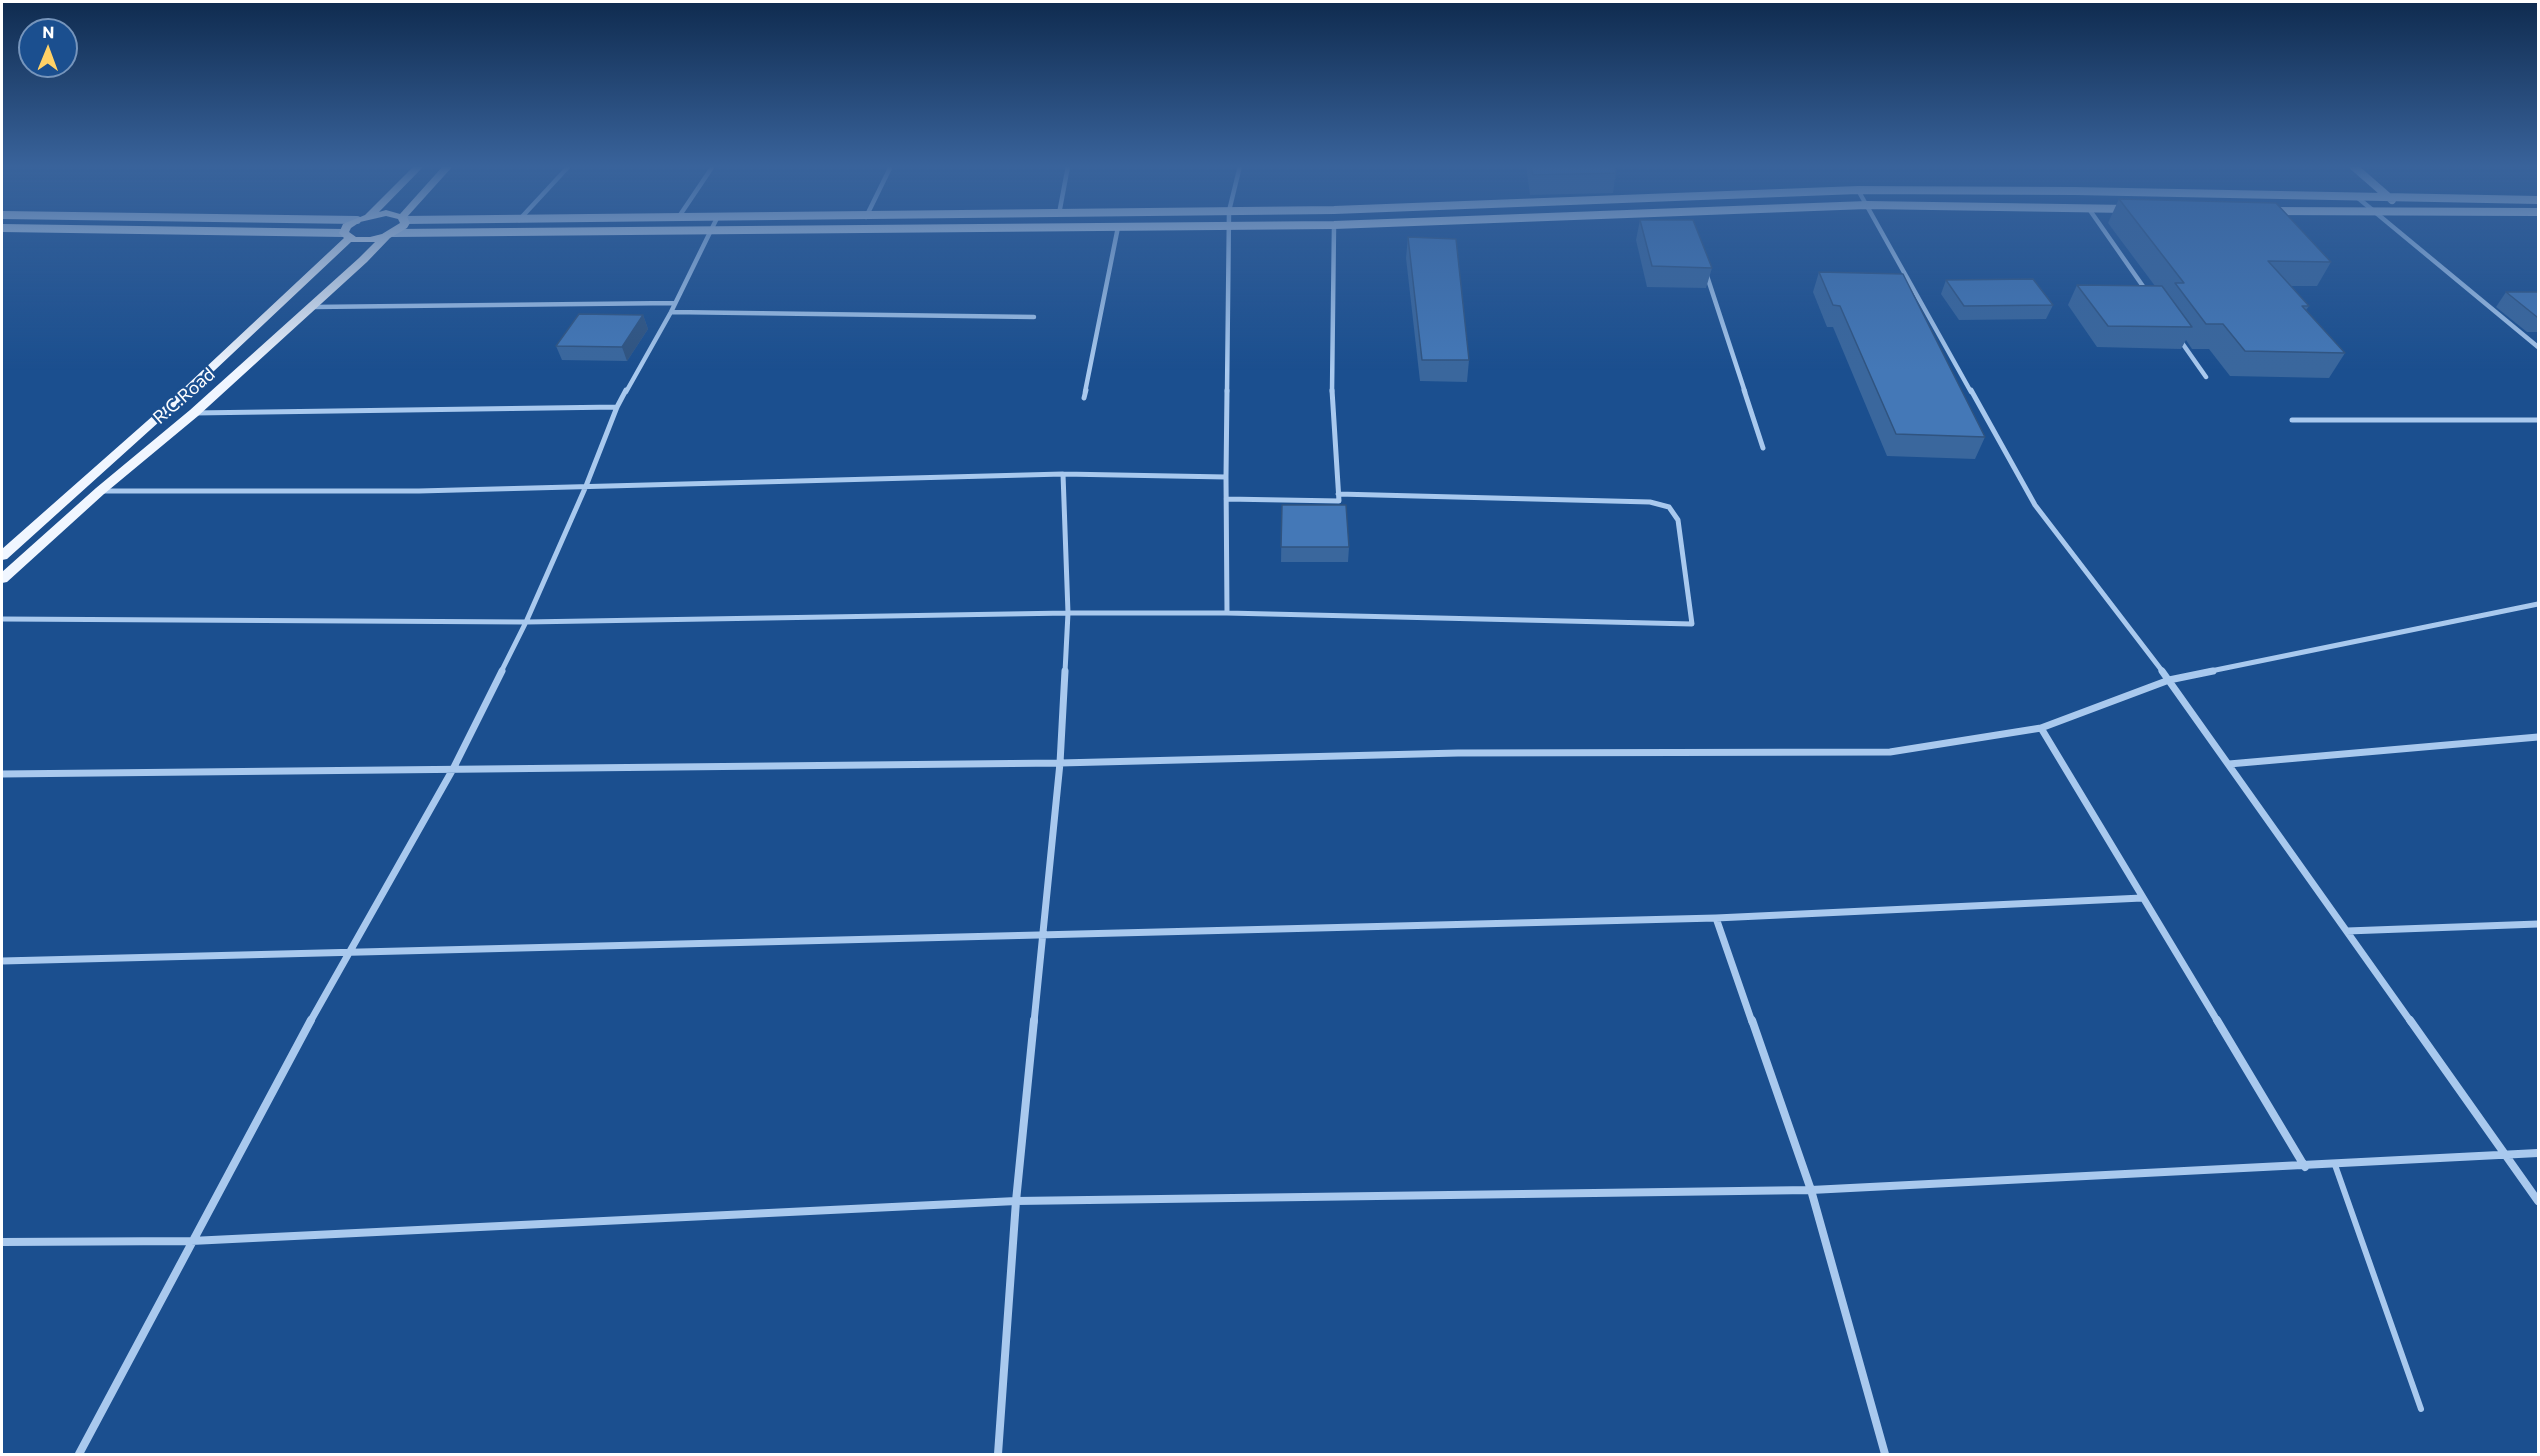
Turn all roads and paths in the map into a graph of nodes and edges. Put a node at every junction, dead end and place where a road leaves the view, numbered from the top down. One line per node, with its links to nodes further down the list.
1 (258, 234): 11 (street)
2 (502, 234): 10 (street)
3 (709, 234): 14 (street)
4 (1117, 234): 21 (street)
5 (1229, 234): 28 (street)
6 (1334, 234): 31 (street)
7 (1883, 234): 40 (street)
8 (2107, 234): 13 (street)
9 (2401, 234): 19 (street)
10 (389, 235): 11 (main road); 15 (main road, R.C.Road)
11 (346, 236): 33 (main road, R.C.Road)
12 (1705, 268): 26 (street)
13 (2148, 293)
14 (675, 303): 15 (street); 16 (street)
15 (312, 307): 23 (main road, R.C.Road)
16 (671, 312): 17 (street); 22 (street)
17 (1034, 317)
18 (2174, 330): 20 (street)
19 (2538, 347)
20 (2206, 377)
21 (1084, 398)
22 (617, 407): 23 (street); 29 (street)
23 (194, 413): 30 (main road, R.C.Road)
24 (2292, 420): 25 (street)
25 (2538, 420)
26 (1763, 448)
27 (1063, 474): 28 (street); 29 (street); 36 (street)
28 (1226, 477): 32 (street)
29 (586, 486): 30 (street); 39 (street)
30 (100, 491): 34 (main road, R.C.Road)
31 (1338, 494): 32 (street); 37 (street)
32 (1226, 499): 37 (street)
33 (2, 556)
34 (2, 579)
35 (2538, 604): 40 (street)
36 (1068, 613): 37 (street); 39 (street); 43 (street)
37 (1227, 613)
38 (2, 620): 39 (street)
39 (526, 622): 45 (street)
40 (2169, 680): 41 (street); 44 (street)
41 (2041, 728): 43 (street); 47 (street)
42 (2538, 737): 44 (street)
43 (1060, 763): 45 (street); 51 (street)
44 (2229, 764): 50 (street)
45 (453, 769): 46 (street); 52 (street)
46 (2, 774)
47 (2142, 898): 48 (street); 57 (street)
48 (1716, 918): 51 (street); 58 (street)
49 (2538, 924): 50 (street)
50 (2347, 931): 55 (street)
51 (1044, 936): 52 (street); 59 (street)
52 (348, 952): 53 (street); 61 (street)
53 (2, 961)
54 (2538, 1153): 55 (street)
55 (2506, 1154): 56 (street); 60 (street)
56 (2335, 1165): 57 (street); 63 (lane)
57 (2305, 1167): 58 (street)
58 (1810, 1190): 59 (street); 66 (street)
59 (1016, 1201): 61 (street); 65 (street)
60 (2538, 1201)
61 (191, 1241): 62 (street); 64 (street)
62 (2, 1242)
63 (2421, 1409)
64 (79, 1455)
65 (998, 1455)
66 (1885, 1455)

